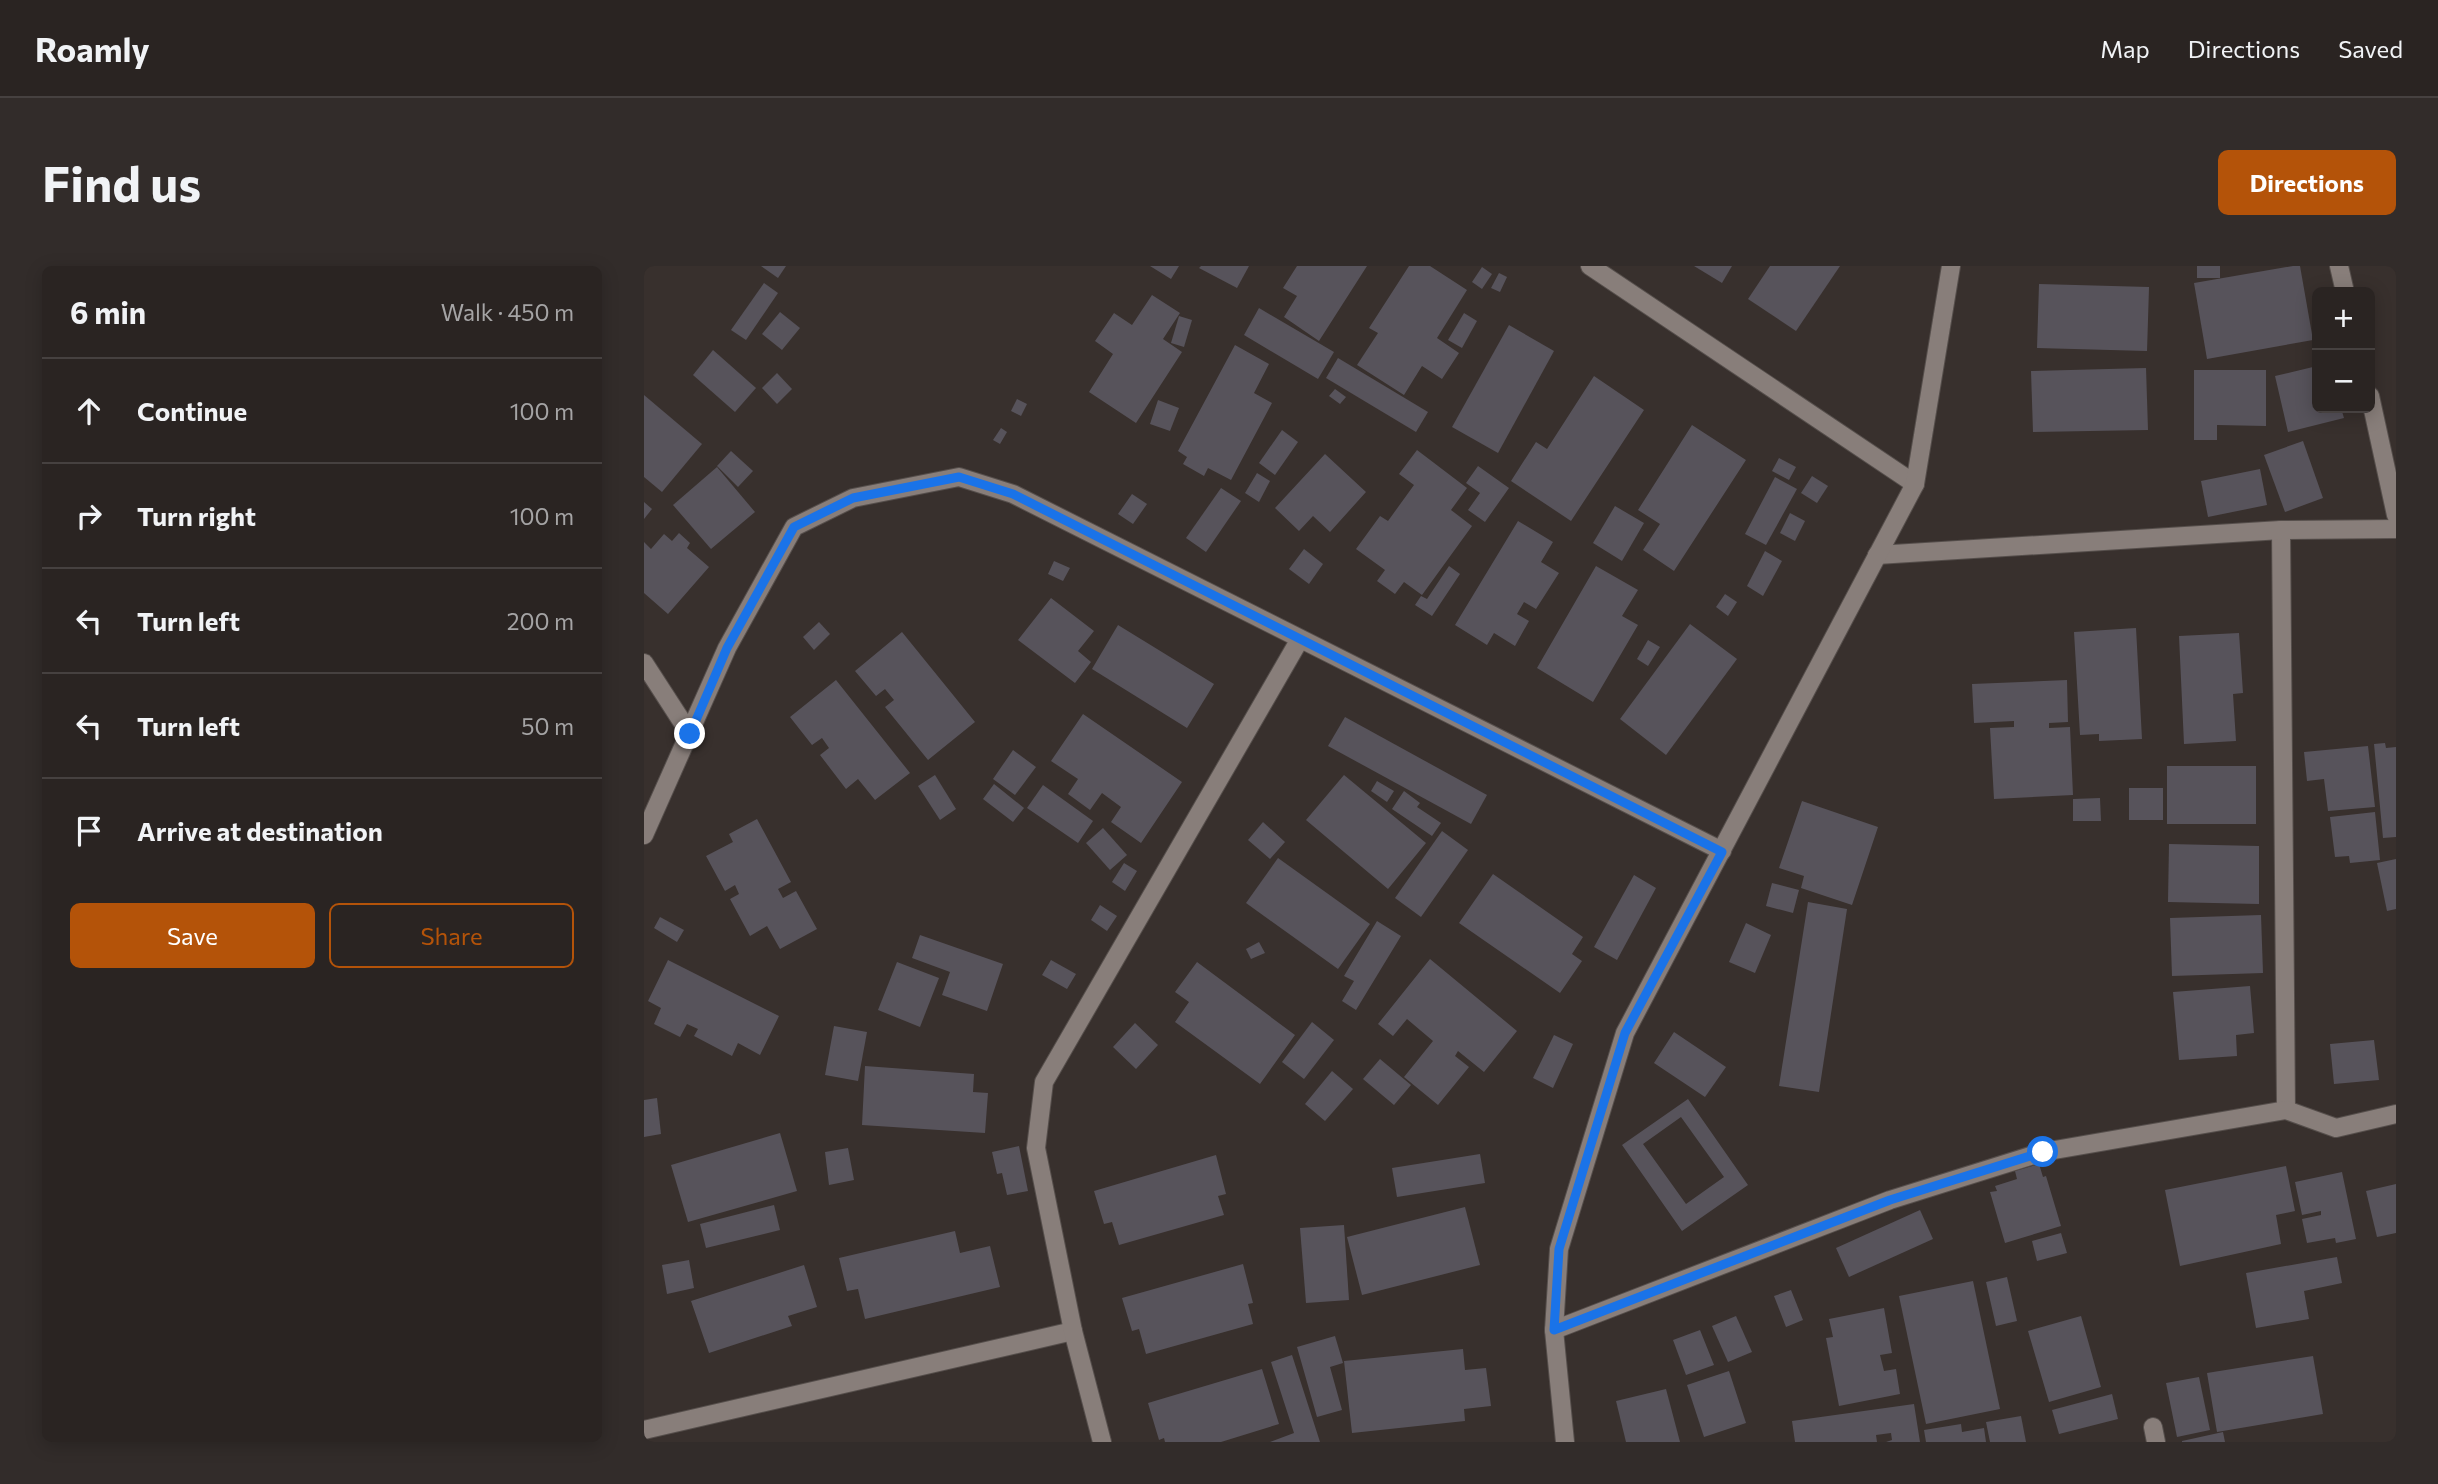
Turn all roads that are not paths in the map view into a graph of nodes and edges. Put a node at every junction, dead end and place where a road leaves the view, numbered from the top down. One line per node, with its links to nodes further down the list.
1 (1590, 266): 6 (street)
2 (1951, 266): 6 (street)
3 (2339, 266): 4 (street)
4 (2344, 287)
5 (2374, 413): 7 (street)
6 (1915, 484): 10 (street)
7 (2396, 515)
8 (2396, 529): 9 (street)
9 (2281, 530): 10 (street); 16 (street)
10 (1878, 555): 15 (street)
11 (1300, 639): 13 (street); 15 (street); 19 (street)
12 (644, 663): 13 (street)
13 (690, 734): 14 (street)
14 (644, 835)
15 (1722, 852): 18 (street)
16 (2286, 1110): 17 (street); 18 (street)
17 (2396, 1114)
18 (1554, 1330): 22 (street)
19 (1073, 1331): 20 (street); 21 (street)
20 (644, 1430)
21 (1102, 1442)
22 (1565, 1442)

